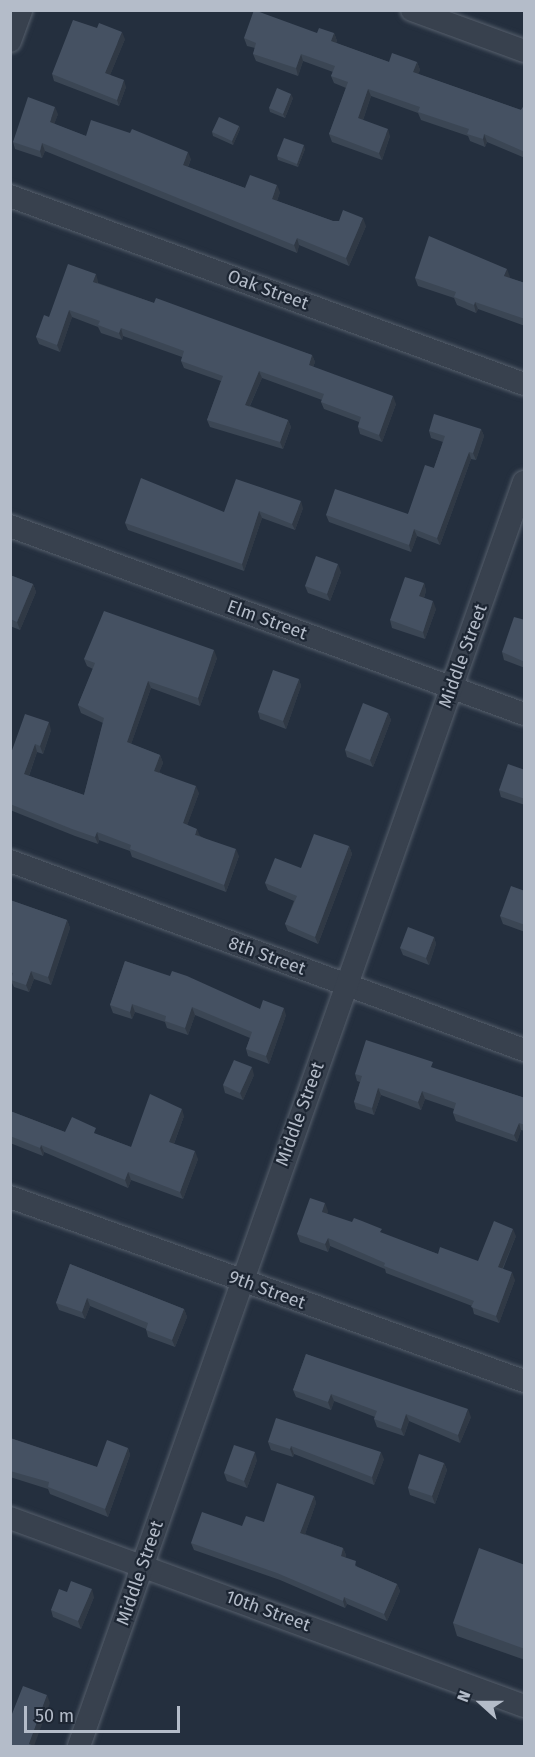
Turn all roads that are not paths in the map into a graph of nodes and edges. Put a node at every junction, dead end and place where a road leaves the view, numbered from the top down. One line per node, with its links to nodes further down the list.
1 (21, 10): 3 (street)
2 (412, 10): 4 (street)
3 (10, 42)
4 (525, 51)
5 (10, 196): 6 (street, Oak Street)
6 (525, 384)
7 (525, 482): 9 (street, Middle Street)
8 (10, 526): 9 (street, Elm Street)
9 (452, 688): 10 (street, Elm Street); 12 (street, Middle Street)
10 (525, 714)
11 (10, 861): 12 (street, 8th Street)
12 (346, 985): 13 (street, 8th Street); 15 (street, Middle Street)
13 (525, 1050)
14 (10, 1197): 15 (street, 9th Street)
15 (241, 1281): 16 (street, 9th Street); 18 (street, Middle Street)
16 (525, 1381)
17 (10, 1518): 18 (street, 10th Street)
18 (142, 1565): 19 (street, 10th Street); 20 (street, Middle Street)
19 (525, 1706)
20 (79, 1746)

